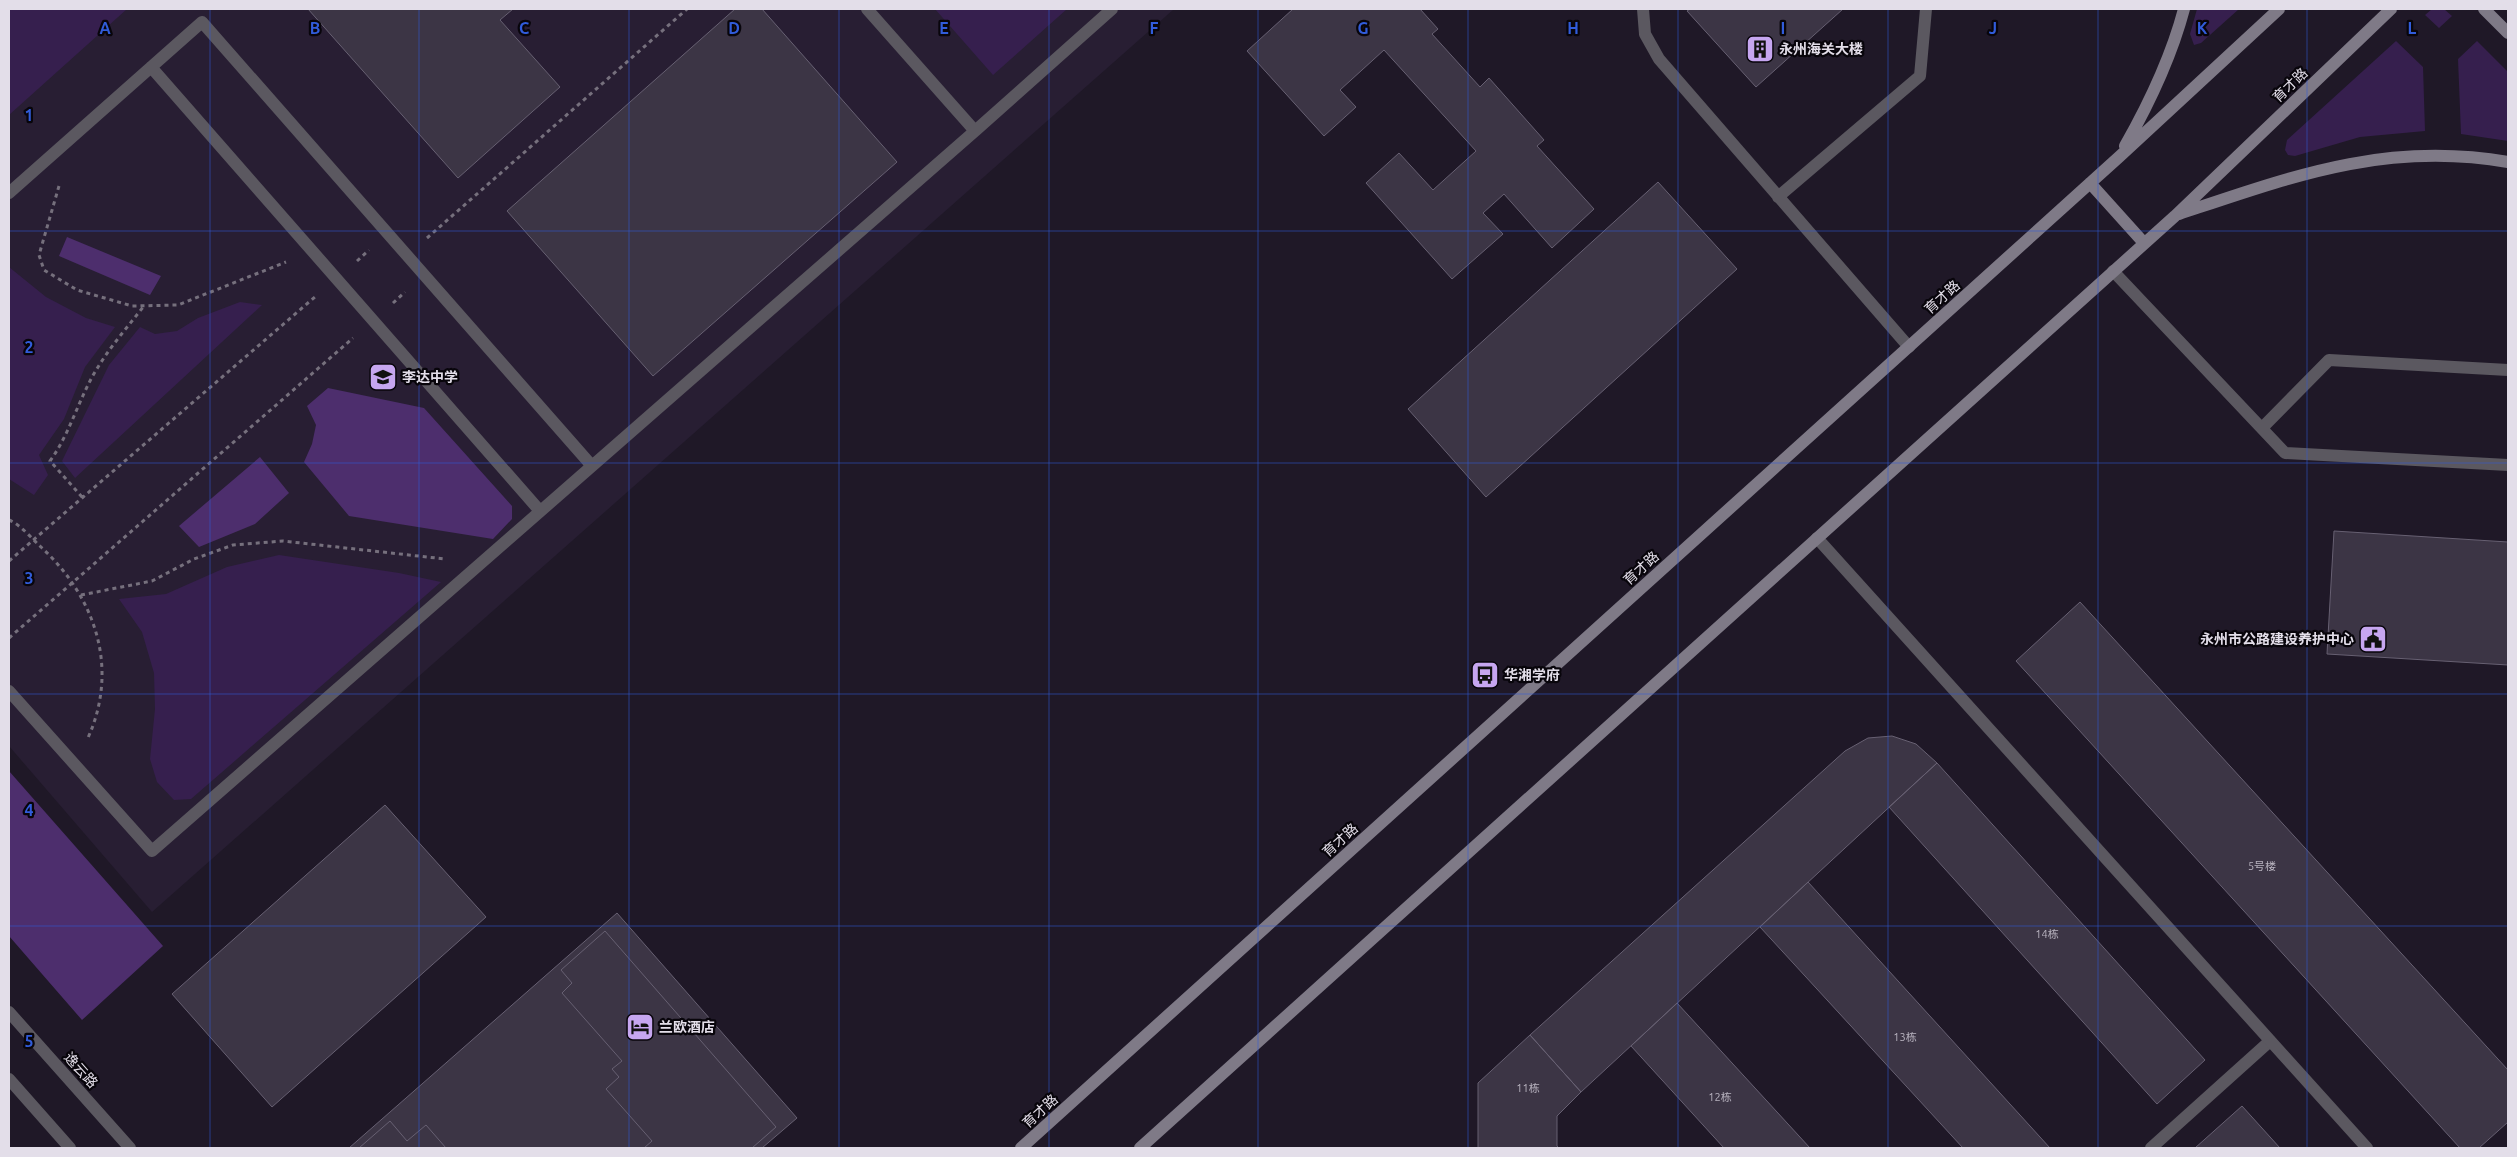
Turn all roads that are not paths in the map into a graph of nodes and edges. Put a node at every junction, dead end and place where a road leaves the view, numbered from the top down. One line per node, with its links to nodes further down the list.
1 (867, 9): 11 (street)
2 (1112, 9): 11 (street)
3 (1643, 9): 16 (street)
4 (1926, 9): 16 (street)
5 (2184, 9): 12 (main road)
6 (2279, 9): 12 (main road, 育才路)
7 (2391, 9): 17 (main road, 育才路)
8 (2484, 9): 9 (main road)
9 (2508, 33)
10 (151, 67): 15 (street); 24 (street); 25 (street)
11 (975, 131): 24 (street)
12 (2119, 157): 14 (main road, 育才路)
13 (2508, 162): 17 (main road)
14 (2090, 183): 18 (main road); 20 (main road, 育才路)
15 (9, 193)
16 (1778, 196): 20 (street)
17 (2175, 216): 18 (main road, 育才路)
18 (2144, 243): 19 (main road, 育才路)
19 (2113, 271): 22 (street); 26 (main road, 育才路)
20 (1909, 347): 33 (main road, 育才路)
21 (2508, 370): 22 (street)
22 (2262, 428): 23 (street)
23 (2508, 465)
24 (592, 466): 25 (street)
25 (540, 511): 27 (street)
26 (1817, 538): 29 (street); 34 (main road, 育才路)
27 (9, 691)
28 (9, 1012): 32 (street, 逸云路)
29 (2270, 1041): 35 (street); 36 (street)
30 (9, 1079): 31 (street)
31 (70, 1148)
32 (130, 1148)
33 (1021, 1148)
34 (1140, 1148)
35 (2151, 1148)
36 (2367, 1148)

